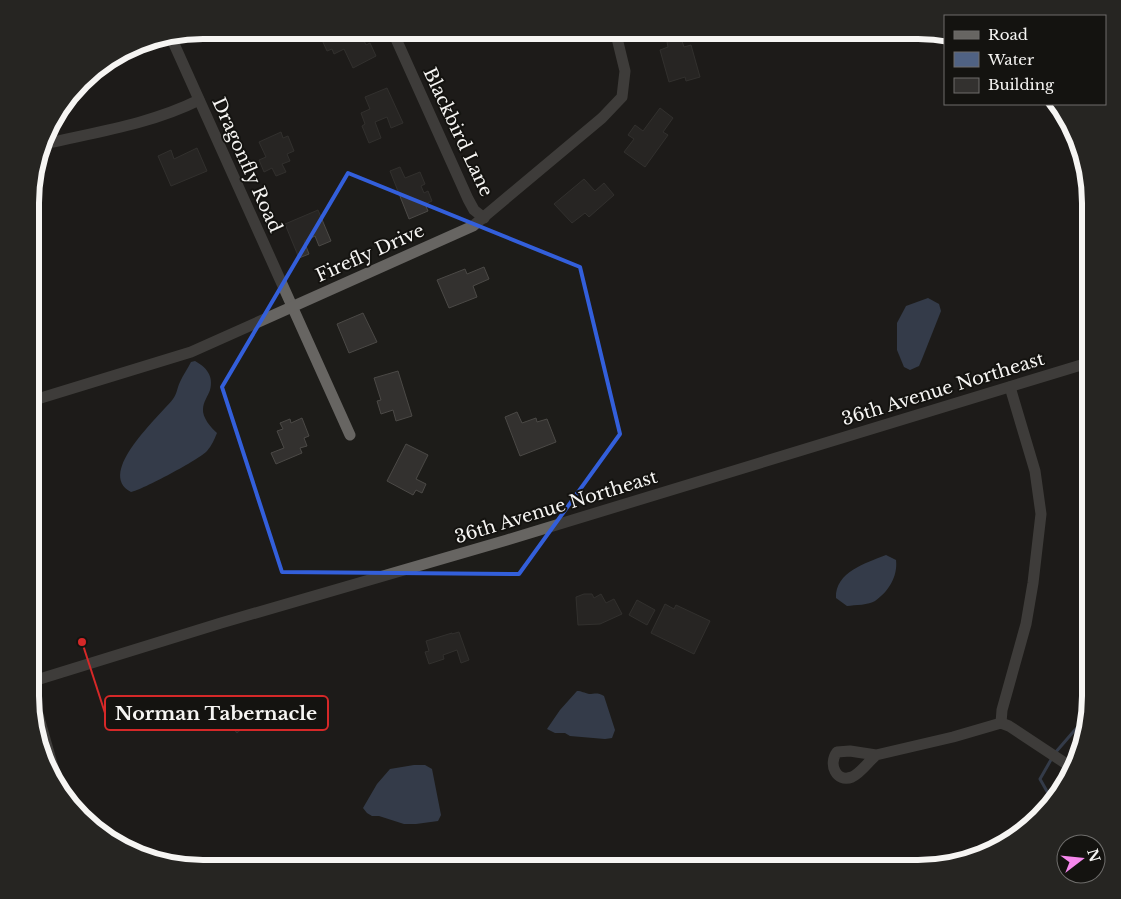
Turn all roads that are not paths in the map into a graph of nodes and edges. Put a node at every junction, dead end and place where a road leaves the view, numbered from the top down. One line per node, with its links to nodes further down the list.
1 (396, 39): 6 (street, Blackbird Lane)
2 (617, 39): 6 (street, Firefly Drive)
3 (173, 42): 4 (street, Dragonfly Road)
4 (199, 100): 5 (street); 7 (street, Dragonfly Road)
5 (50, 143)
6 (484, 218): 7 (street, Firefly Drive)
7 (292, 308): 10 (street, Firefly Drive); 11 (street, Dragonfly Road)
8 (1082, 365): 9 (street, 36th Avenue Northeast)
9 (1010, 387): 12 (street, 36th Avenue Northeast); 13 (street)
10 (39, 399)
11 (350, 435)
12 (39, 679)
13 (1001, 723): 14 (street); 15 (street)
14 (876, 755)
15 (1067, 765)

